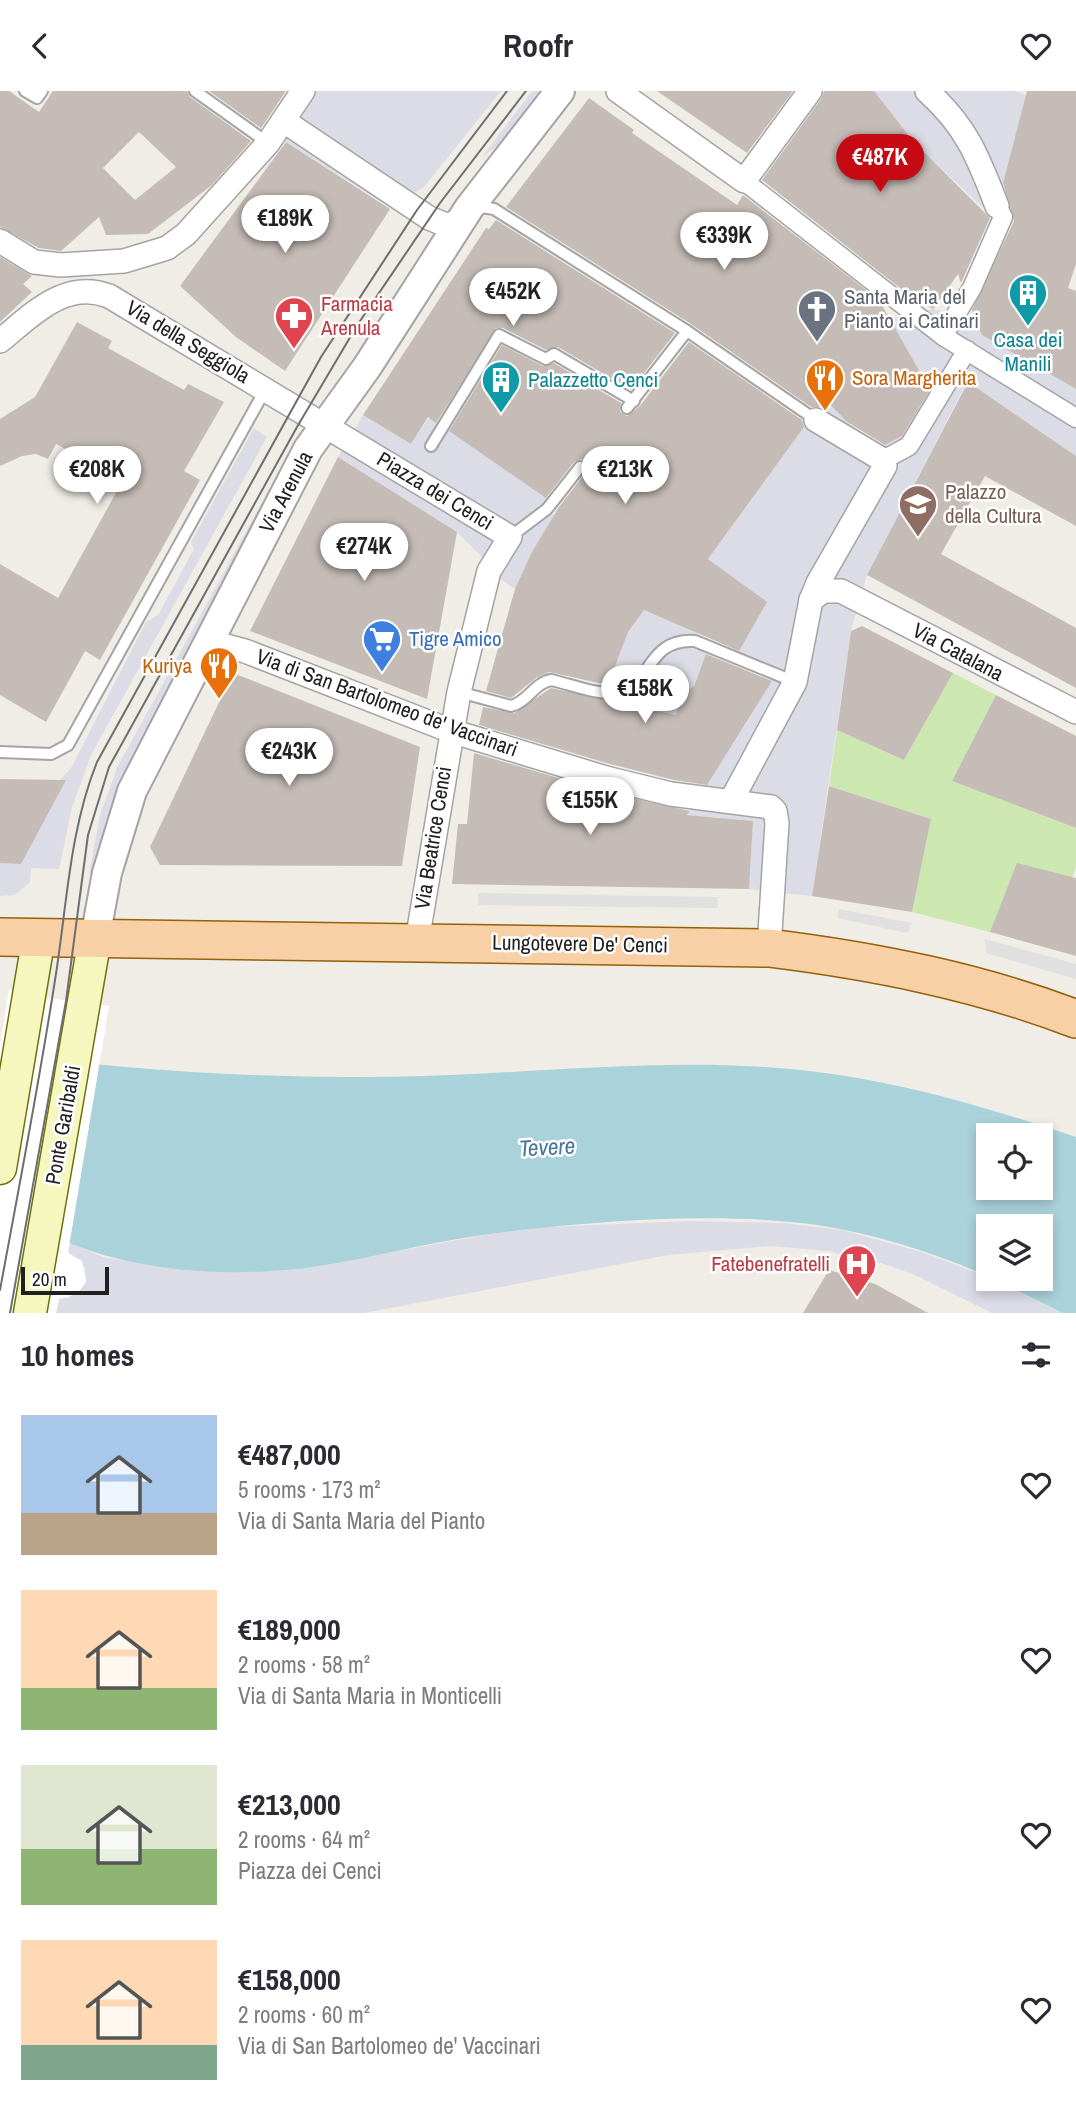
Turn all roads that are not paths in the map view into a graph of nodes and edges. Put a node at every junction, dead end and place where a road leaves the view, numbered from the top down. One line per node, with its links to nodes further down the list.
1 (25, 91): 2 (lane)
2 (42, 91)
3 (195, 91): 10 (lane)
4 (303, 91): 9 (street)
5 (560, 91): 13 (street, Via Arenula)
6 (618, 91): 11 (street)
7 (810, 91): 11 (street)
8 (927, 91): 12 (street)
9 (284, 121): 10 (street); 13 (street)
10 (268, 143): 14 (street)
11 (744, 180): 16 (street)
12 (997, 206): 16 (street)
13 (464, 215): 15 (lane); 22 (street, Via Arenula)
14 (0, 241)
15 (687, 331): 21 (lane); 23 (lane)
16 (943, 336): 18 (street)
17 (0, 341): 19 (street, Via della Seggiola)
18 (967, 350): 20 (street); 24 (street)
19 (266, 389): 22 (street, Via della Seggiola); 36 (lane)
20 (1076, 418)
21 (816, 420): 24 (street)
22 (325, 424): 26 (street, Piazza dei Cenci); 31 (street, Via Arenula)
23 (431, 446)
24 (883, 460): 27 (street)
25 (580, 467): 26 (lane)
26 (510, 537): 28 (street, Piazza dei Cenci)
27 (832, 557): 29 (street); 30 (street)
28 (489, 571): 33 (street, Via Beatrice Cenci)
29 (841, 591): 30 (street); 34 (street, Via Catalana)
30 (811, 600): 32 (street)
31 (206, 648): 35 (street, Via di San Bartolomeo de' Vaccinari); 39 (street, Via Arenula)
32 (795, 682): 33 (lane); 37 (street)
33 (459, 692): 35 (street, Via Beatrice Cenci)
34 (1076, 712)
35 (451, 731): 37 (street, Via di San Bartolomeo de' Vaccinari); 40 (street, Via Beatrice Cenci)
36 (0, 753)
37 (732, 801): 41 (street, Via di San Bartolomeo de' Vaccinari)
38 (0, 937): 39 (main road, Lungotevere De' Cenci)
39 (73, 937): 40 (main road, Lungotevere De' Cenci); 43 (main road); 44 (main road, Ponte Garibaldi)
40 (417, 941): 41 (main road, Lungotevere De' Cenci)
41 (769, 948): 42 (main road, Lungotevere De' Cenci)
42 (1076, 1019)
43 (0, 1168)
44 (30, 1313)

